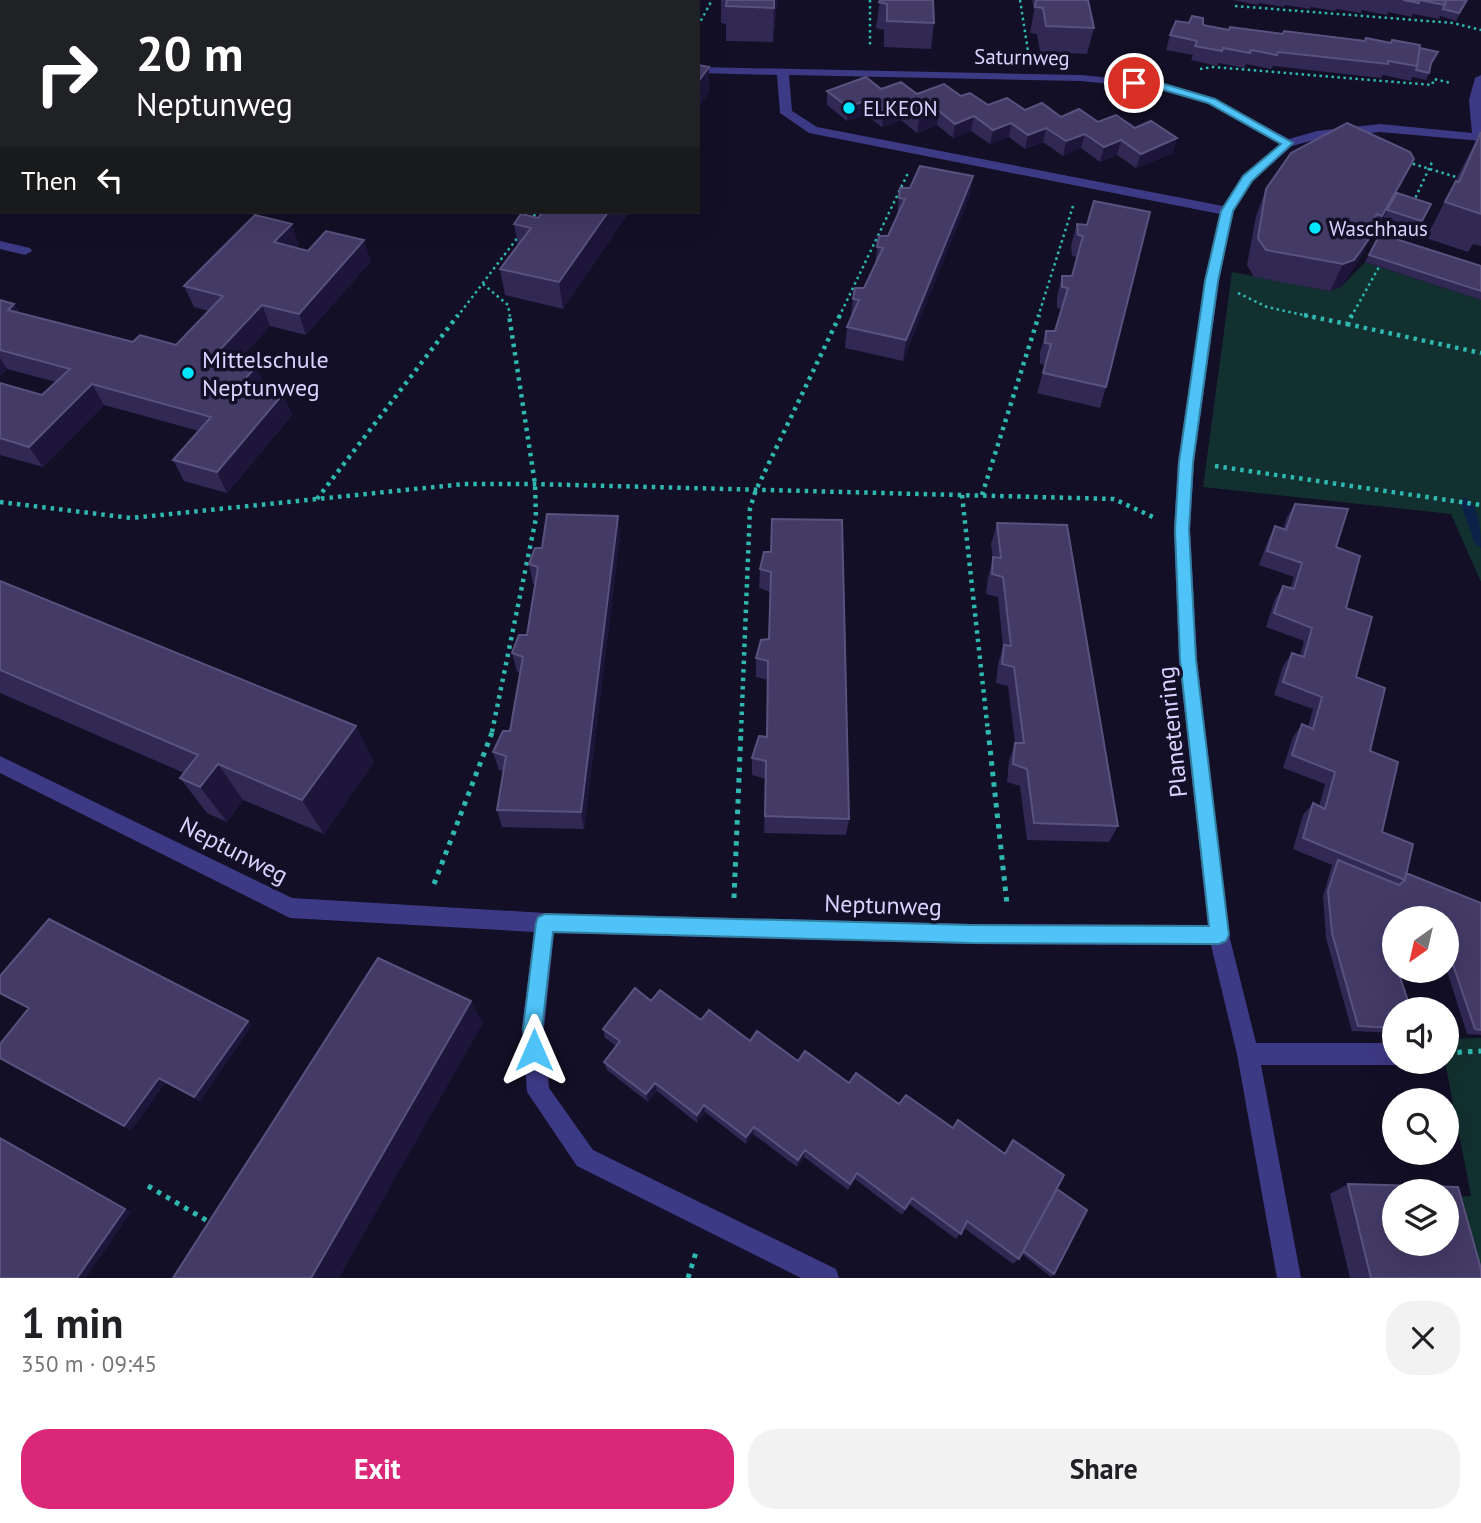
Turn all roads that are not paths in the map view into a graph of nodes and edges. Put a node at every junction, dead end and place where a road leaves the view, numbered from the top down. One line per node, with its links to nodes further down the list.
1 (700, 69): 2 (street, Saturnweg)
2 (783, 73): 5 (street, Saturnweg); 6 (street)
3 (1478, 84): 4 (street)
4 (1480, 136): 5 (street, Planetenring)
5 (1288, 143): 6 (street, Planetenring)
6 (1227, 211): 11 (street, Planetenring)
7 (0, 245): 8 (street)
8 (25, 251)
9 (0, 764): 10 (street, Neptunweg)
10 (545, 923): 11 (street, Neptunweg); 14 (street)
11 (1219, 935): 12 (street, Planetenring)
12 (1248, 1054): 13 (street); 15 (street, Planetenring)
13 (1382, 1054)
14 (827, 1278)
15 (1289, 1278)

